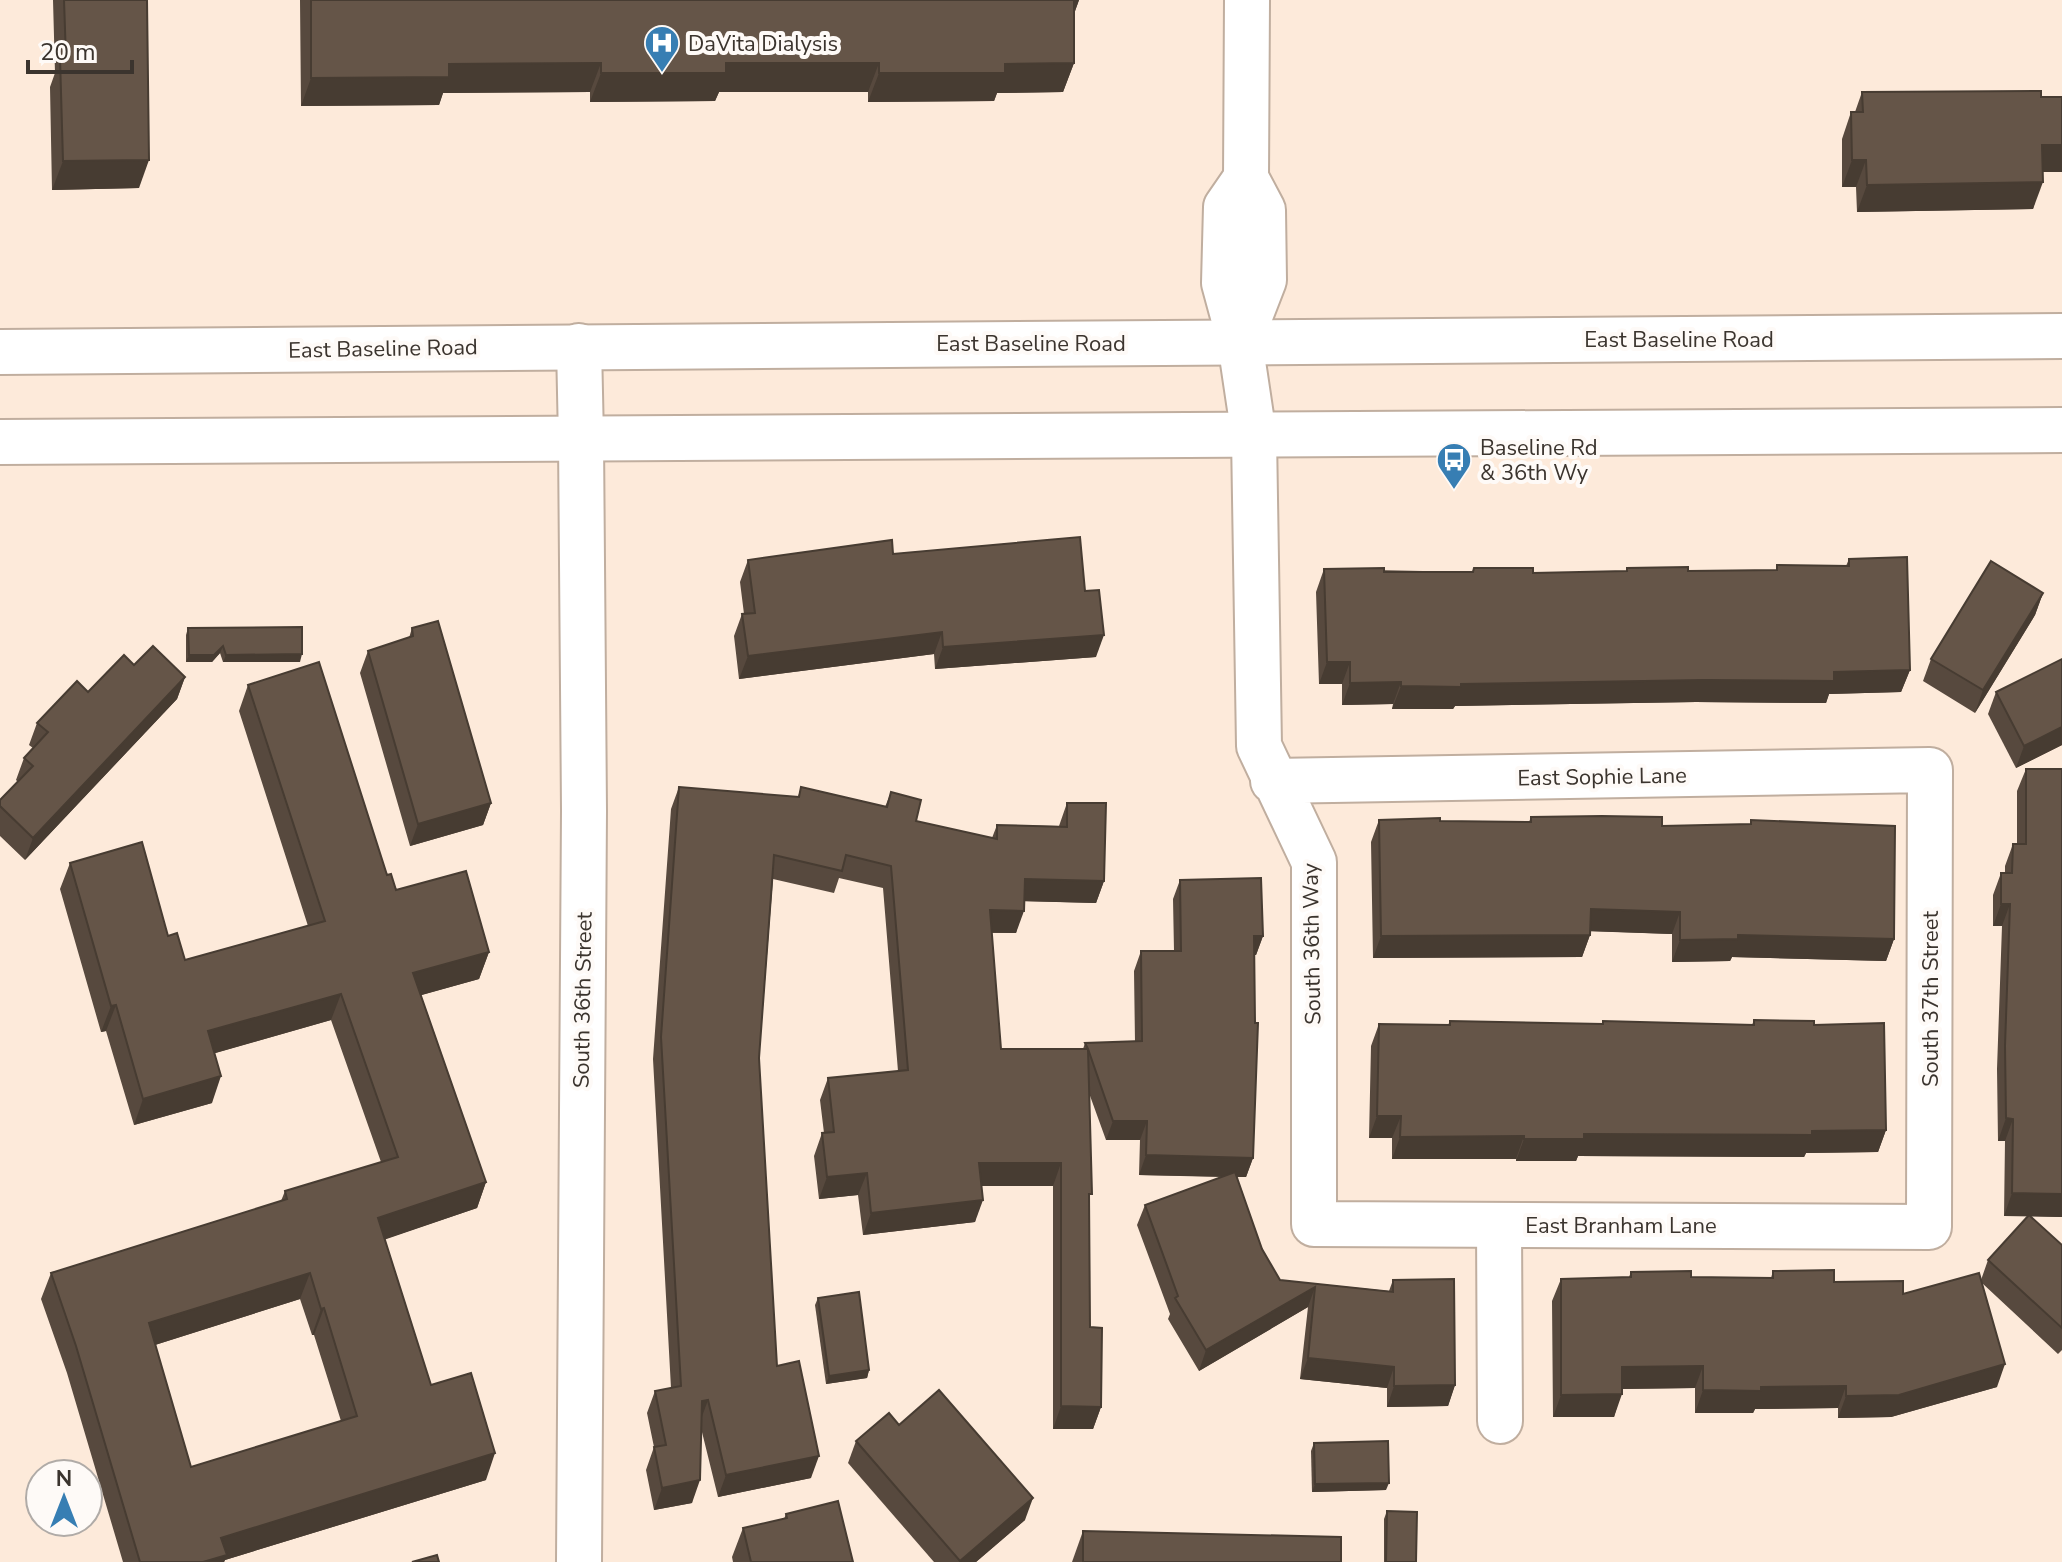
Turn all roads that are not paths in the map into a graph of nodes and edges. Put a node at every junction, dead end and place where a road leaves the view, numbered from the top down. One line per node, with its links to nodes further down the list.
1 (1247, 0): 3 (main road)
2 (2062, 336): 3 (main road, East Baseline Road)
3 (1240, 342): 4 (main road, East Baseline Road); 7 (main road, South 36th Way)
4 (579, 346): 5 (main road, East Baseline Road); 8 (main road, South 36th Street)
5 (0, 352)
6 (2062, 430): 7 (main road)
7 (1254, 436): 8 (main road); 11 (main road, South 36th Way)
8 (581, 439): 9 (main road); 16 (main road, South 36th Street)
9 (0, 442)
10 (1930, 770): 11 (main road, East Sophie Lane); 14 (main road, South 37th Street)
11 (1273, 781): 12 (main road, South 36th Way)
12 (1314, 1224): 13 (main road, East Branham Lane)
13 (1499, 1225): 14 (main road, East Branham Lane); 15 (main road)
14 (1929, 1227)
15 (1500, 1421)
16 (579, 1562)

